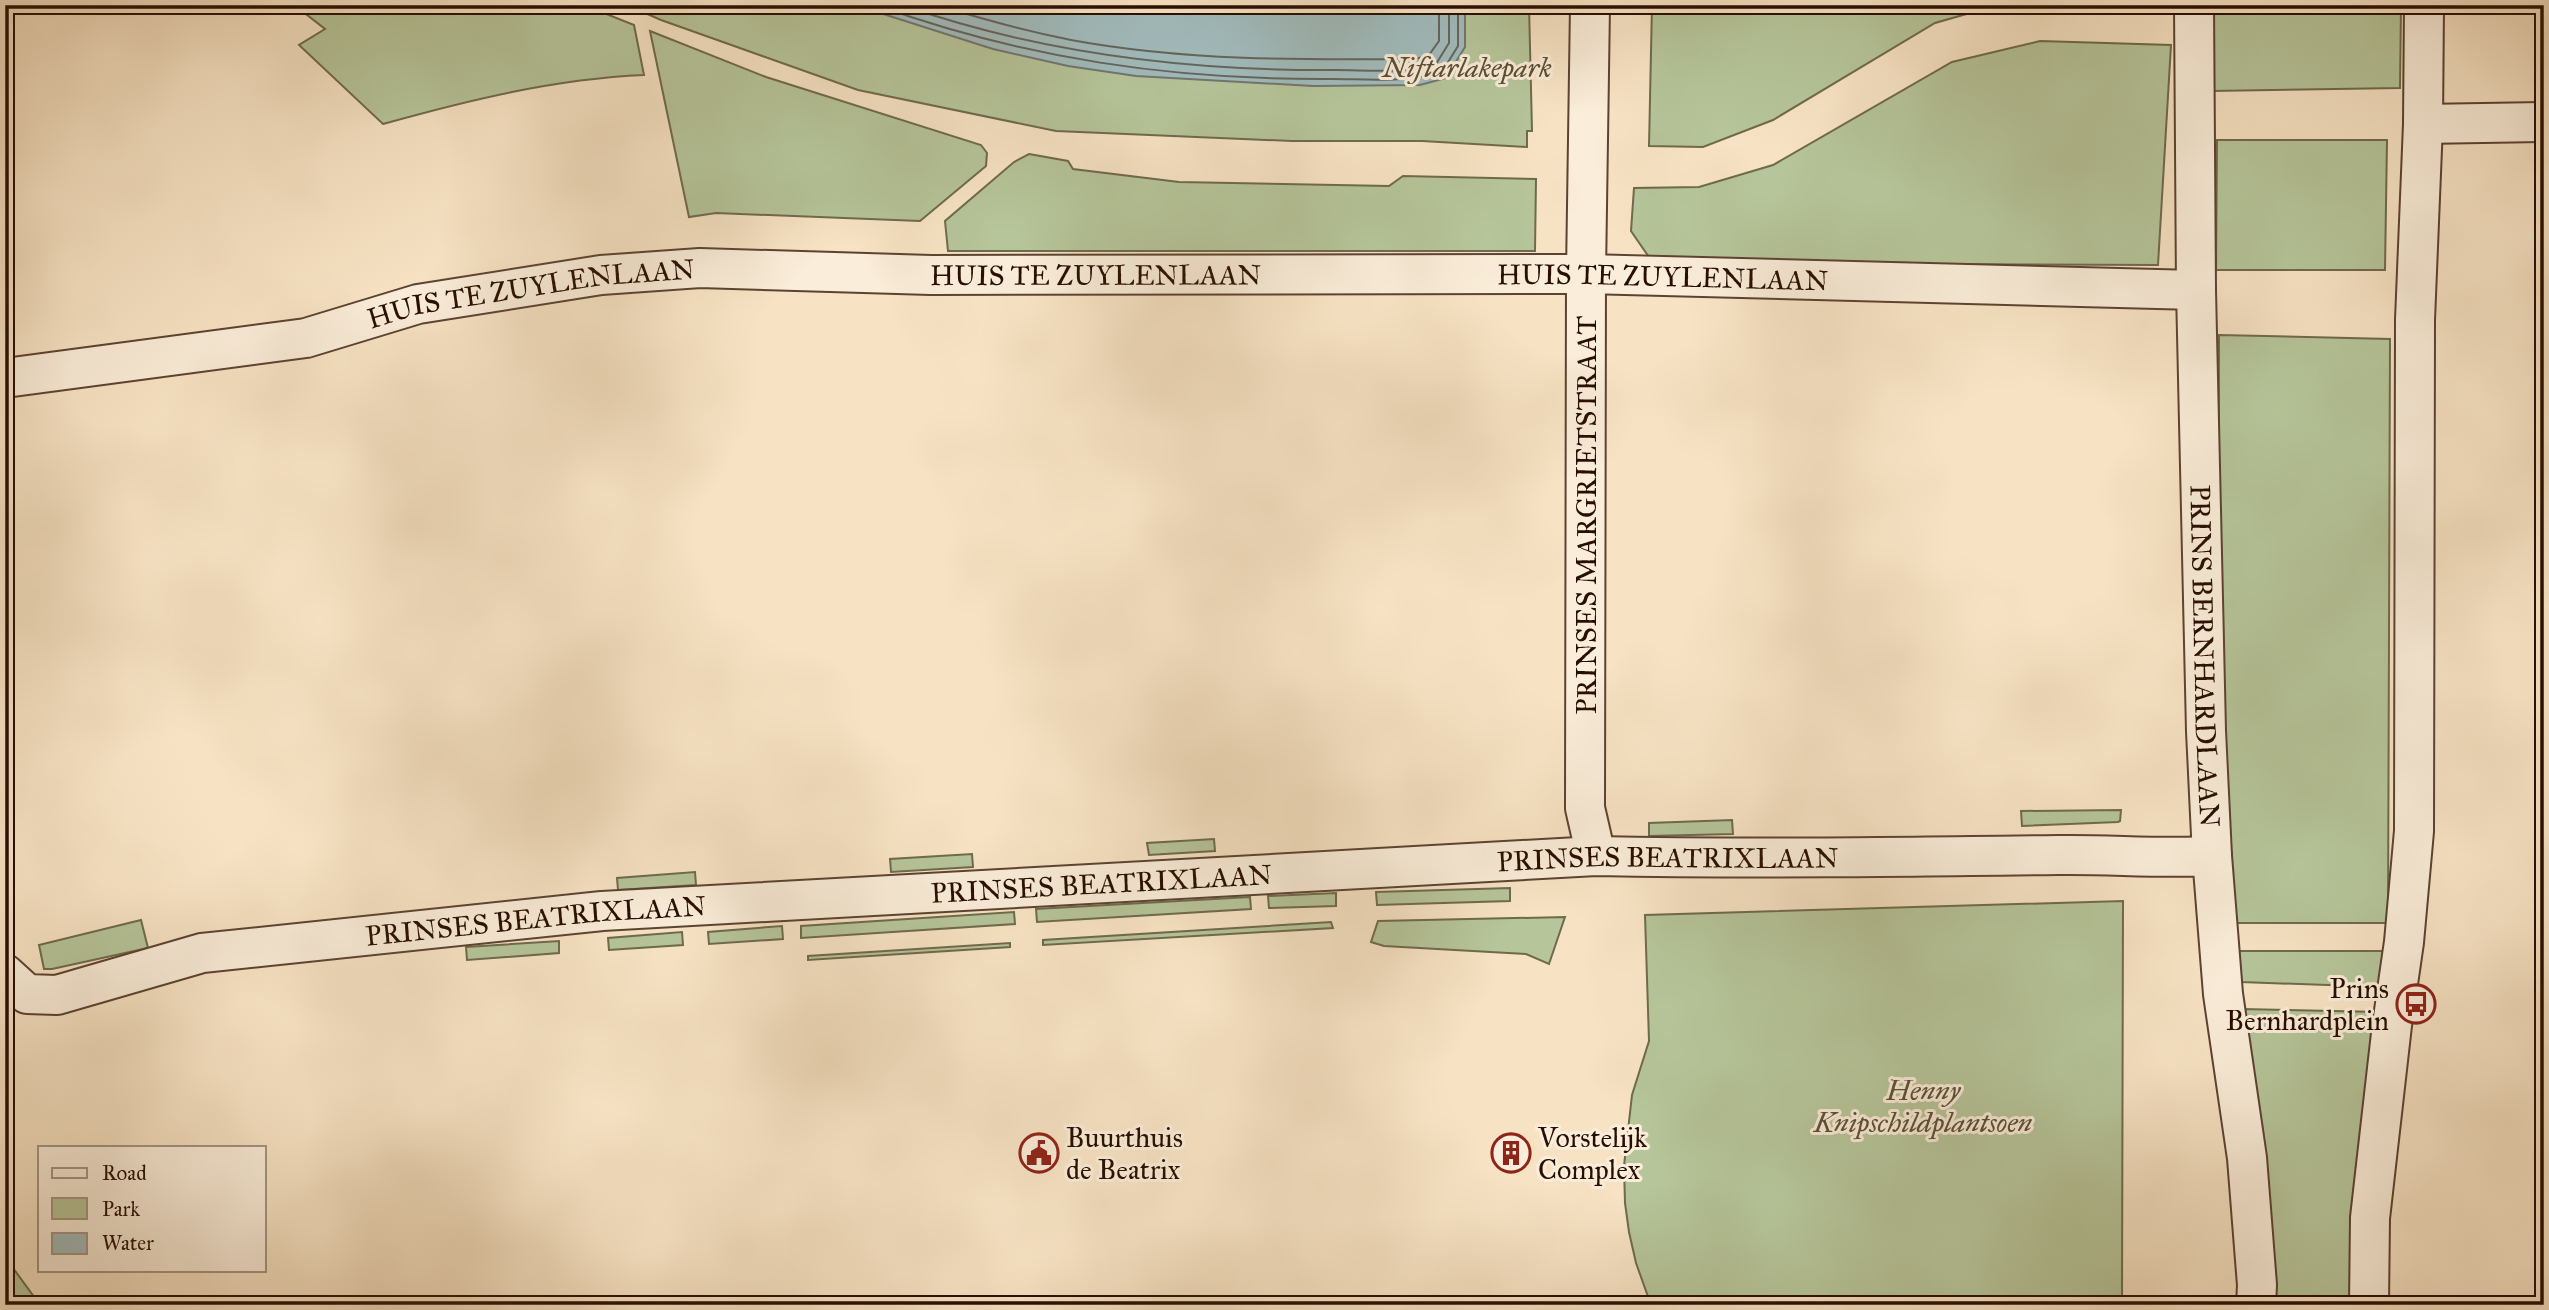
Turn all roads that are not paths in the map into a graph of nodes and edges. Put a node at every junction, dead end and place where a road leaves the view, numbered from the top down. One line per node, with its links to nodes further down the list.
1 (1590, 5): 6 (street, PRINSES MARGRIETSTRAAT)
2 (2194, 5): 7 (street, PRINS BERNHARDLAAN)
3 (2424, 5): 5 (street)
4 (2544, 122): 5 (street)
5 (2423, 124): 13 (street)
6 (1586, 274): 7 (street, HUIS TE ZUYLENLAAN); 8 (street, HUIS TE ZUYLENLAAN); 9 (street, PRINSES MARGRIETSTRAAT)
7 (2196, 290): 10 (street, PRINS BERNHARDLAAN)
8 (5, 378)
9 (1596, 856): 10 (street, PRINSES BEATRIXLAAN); 11 (street, PRINSES BEATRIXLAAN)
10 (2211, 856): 12 (street, PRINS BERNHARDLAAN)
11 (5, 974)
12 (2256, 1305)
13 (2369, 1305)

